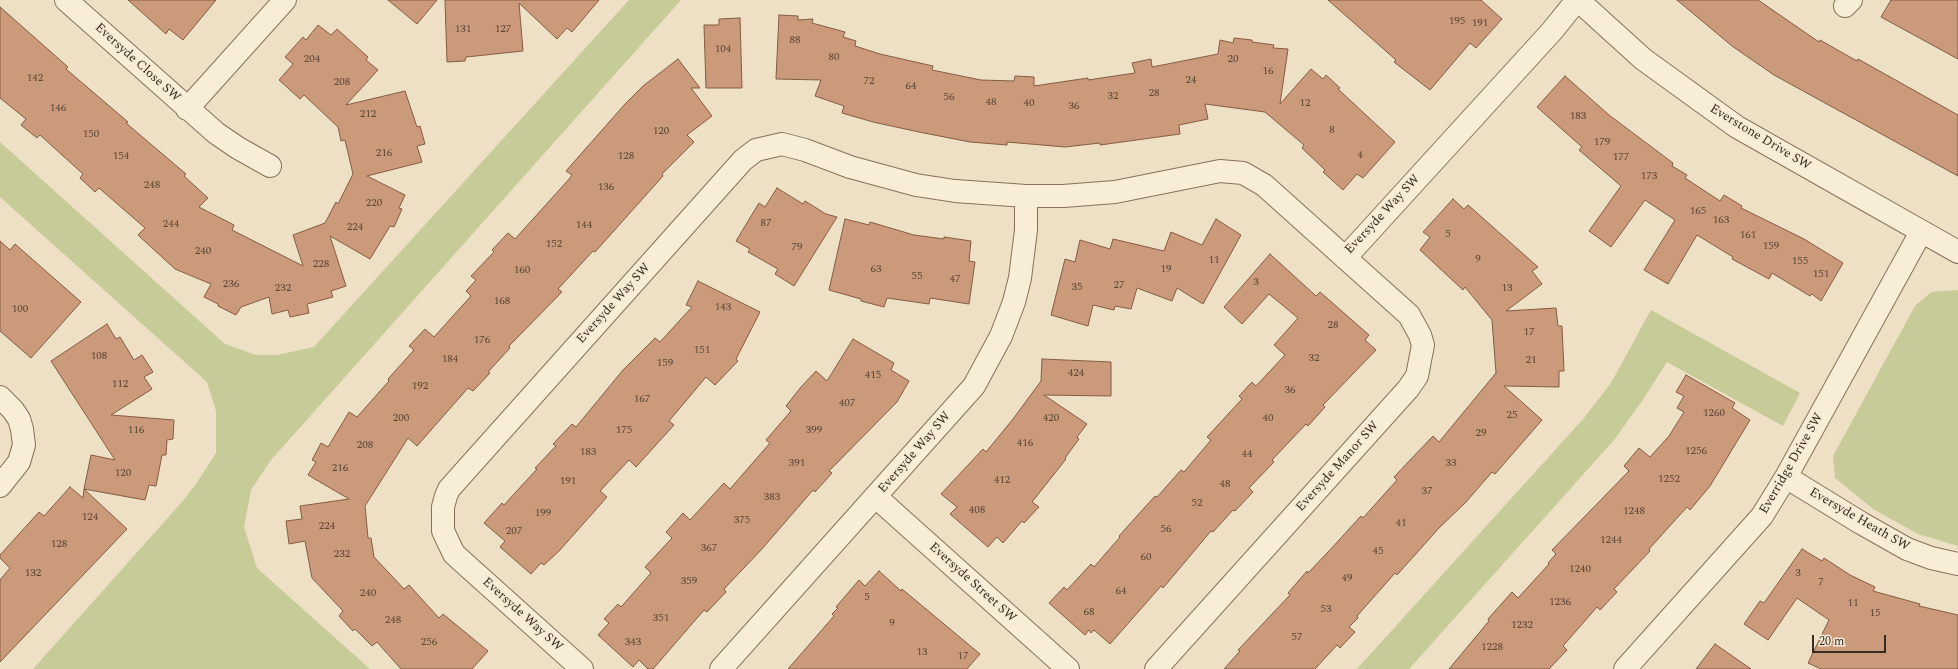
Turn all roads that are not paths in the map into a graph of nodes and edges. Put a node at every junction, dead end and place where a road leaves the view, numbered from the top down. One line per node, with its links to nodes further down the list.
1 (66, 0): 4 (street, Eversyde Close SW)
2 (285, 0): 4 (street, Eversyde Close SW)
3 (1578, 0): 7 (street, Everstone Drive SW); 9 (street, Eversyde Way SW)
4 (187, 109): 5 (street)
5 (270, 166)
6 (1026, 196): 9 (street, Eversyde Way SW); 13 (street, Eversyde Way SW); 15 (street, Eversyde Way SW)
7 (1921, 232): 8 (street, Everstone Drive SW); 11 (street, Everridge Drive SW)
8 (1958, 252)
9 (1345, 258): 18 (street, Eversyde Manor SW)
10 (0, 396): 12 (street)
11 (1786, 477): 14 (street, Eversyde Heath SW); 19 (street, Everridge Drive SW)
12 (0, 486)
13 (876, 497): 16 (street, Eversyde Way SW); 17 (street, Eversyde Street SW)
14 (1958, 564)
15 (582, 669)
16 (722, 669)
17 (1068, 669)
18 (1156, 669)
19 (1625, 669)

